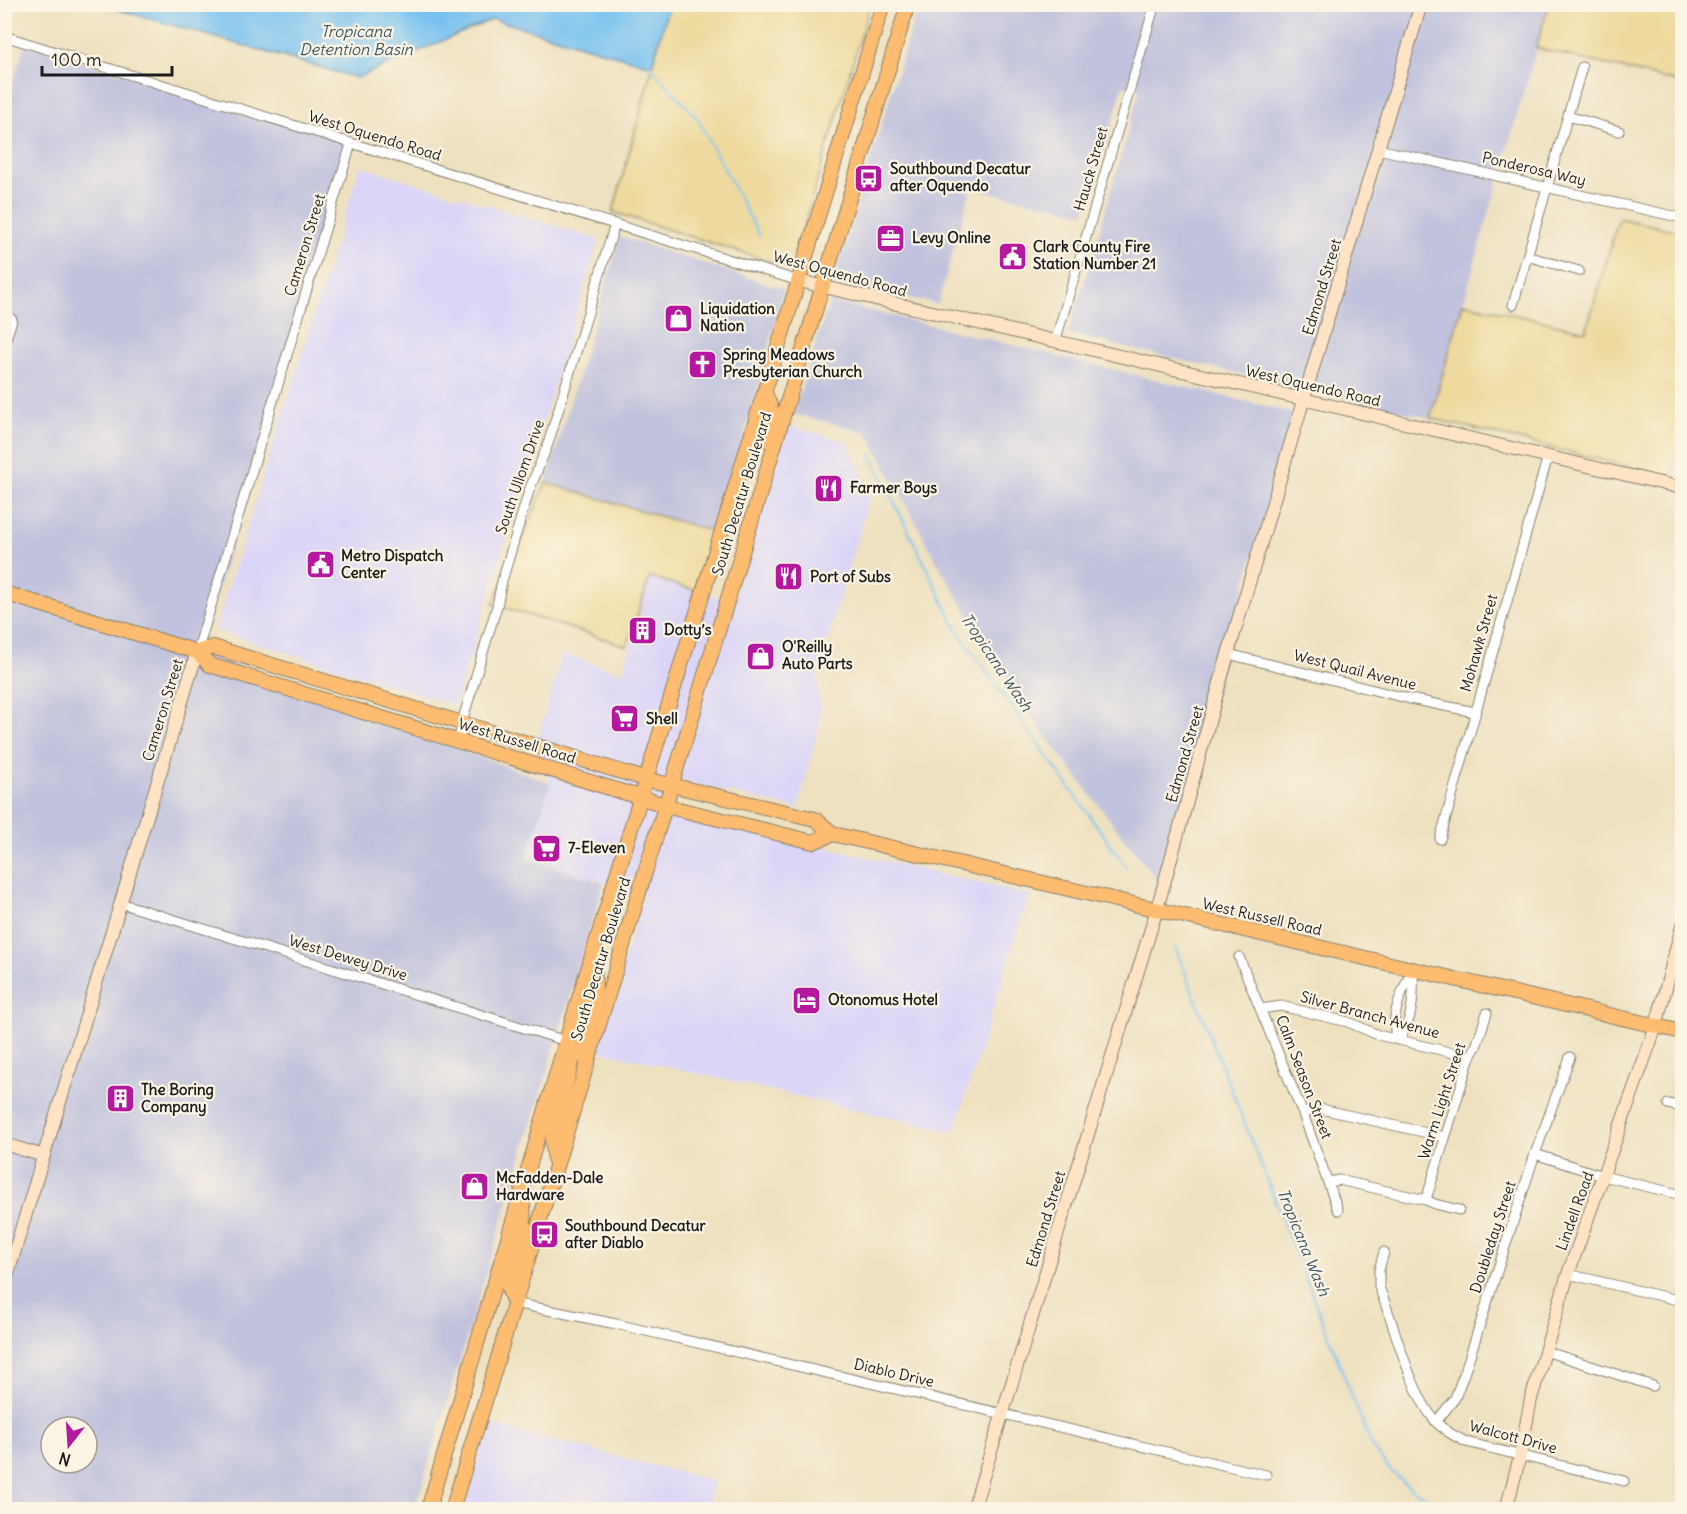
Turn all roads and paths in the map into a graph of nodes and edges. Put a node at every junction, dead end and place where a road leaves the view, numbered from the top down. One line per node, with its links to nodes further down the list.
1 (883, 4): 16 (main road, South Decatur Boulevard)
2 (908, 4): 17 (main road, South Decatur Boulevard)
3 (1155, 4): 20 (street, Hauck Street)
4 (1420, 4): 10 (street, Edmond Street)
5 (4, 36): 9 (street, West Oquendo Road)
6 (1582, 67): 7 (street)
7 (1568, 116): 8 (street); 11 (street)
8 (1619, 131)
9 (351, 144): 13 (street, West Oquendo Road); 28 (street, Cameron Street)
10 (1378, 148): 11 (street, Ponderosa Way); 23 (street, Edmond Street)
11 (1547, 187): 12 (street, Ponderosa Way); 14 (street)
12 (1683, 218)
13 (615, 224): 16 (street, West Oquendo Road); 31 (street, South Ullom Drive)
14 (1527, 256): 15 (street); 18 (street)
15 (1579, 270)
16 (799, 281): 17 (street, West Oquendo Road); 22 (main road, South Decatur Boulevard)
17 (822, 287): 20 (street, West Oquendo Road); 24 (main road, South Decatur Boulevard)
18 (1513, 305)
19 (4, 312): 21 (street)
20 (1055, 342): 23 (street, West Oquendo Road)
21 (4, 345)
22 (765, 393): 24 (main road); 33 (main road, South Decatur Boulevard)
23 (1303, 400): 25 (street, West Oquendo Road); 29 (street, Edmond Street)
24 (774, 444): 34 (main road, South Decatur Boulevard)
25 (1548, 456): 26 (street, West Oquendo Road); 30 (street, Mohawk Street)
26 (1683, 488)
27 (4, 593): 28 (main road, West Russell Road)
28 (197, 652): 31 (main road, West Russell Road); 32 (main road, West Russell Road); 39 (street, Cameron Street)
29 (1228, 654): 30 (street, West Quail Avenue); 40 (street, Edmond Street)
30 (1475, 712): 38 (street, Mohawk Street)
31 (462, 722): 32 (street, South Ullom Drive); 33 (main road, West Russell Road)
32 (459, 740): 35 (main road, West Russell Road)
33 (645, 779): 34 (main road, West Russell Road); 35 (main road, South Decatur Boulevard)
34 (670, 786): 36 (main road, South Decatur Boulevard); 37 (main road, West Russell Road)
35 (641, 797): 36 (main road, West Russell Road); 42 (main road, South Decatur Boulevard)
36 (665, 804): 37 (main road, West Russell Road); 53 (main road, South Decatur Boulevard)
37 (833, 834): 40 (main road, West Russell Road)
38 (1440, 839)
39 (120, 903): 50 (street, West Dewey Drive); 60 (street, Cameron Street)
40 (1157, 909): 44 (main road, West Russell Road); 76 (street, Edmond Street)
41 (1683, 926): 47 (street, Lindell Road)
42 (594, 948): 50 (main road, South Decatur Boulevard); 53 (main road)
43 (1239, 957): 45 (street, Calm Season Street)
44 (1413, 969): 47 (main road, West Russell Road); 49 (street)
45 (1261, 1010): 49 (street, Silver Branch Avenue); 56 (street, Calm Season Street)
46 (1487, 1013): 51 (street, Warm Light Street)
47 (1656, 1026): 48 (main road, West Russell Road); 62 (street, Lindell Road)
48 (1683, 1032)
49 (1397, 1040): 51 (street, Silver Branch Avenue)
50 (566, 1041): 61 (main road); 64 (main road, South Decatur Boulevard)
51 (1470, 1057): 57 (street, Warm Light Street)
52 (1570, 1057): 59 (street, Doubleday Street)
53 (586, 1063): 61 (main road, South Decatur Boulevard)
54 (1668, 1104): 55 (street)
55 (1683, 1107)
56 (1303, 1114): 57 (street); 63 (street, Calm Season Street)
57 (1445, 1137): 66 (street, Warm Light Street)
58 (4, 1144): 60 (street)
59 (1535, 1154): 62 (street); 77 (street, Doubleday Street)
60 (44, 1156): 71 (street, Cameron Street)
61 (556, 1163): 73 (main road, South Decatur Boulevard)
62 (1603, 1176): 65 (street); 70 (street, Lindell Road)
63 (1329, 1182): 66 (street); 67 (street, Calm Season Street)
64 (522, 1188): 73 (main road); 81 (main road, South Decatur Boulevard)
65 (1683, 1195)
66 (1426, 1200): 68 (street)
67 (1338, 1210)
68 (1459, 1210)
69 (1384, 1252): 77 (street, Walcott Drive)
70 (1568, 1274): 72 (street); 74 (street, Lindell Road)
71 (4, 1286)
72 (1683, 1301)
73 (514, 1303): 76 (street, Diablo Drive); 82 (main road, South Decatur Boulevard)
74 (1545, 1352): 75 (street); 78 (street, Lindell Road)
75 (1653, 1386)
76 (1001, 1413): 79 (street, Diablo Drive); 83 (street, Edmond Street)
77 (1436, 1422): 78 (street, Walcott Drive)
78 (1520, 1456): 80 (street, Walcott Drive); 84 (street, Lindell Road)
79 (1266, 1475)
80 (1624, 1481)
81 (428, 1509)
82 (452, 1509)
83 (973, 1509)
84 (1506, 1509)

